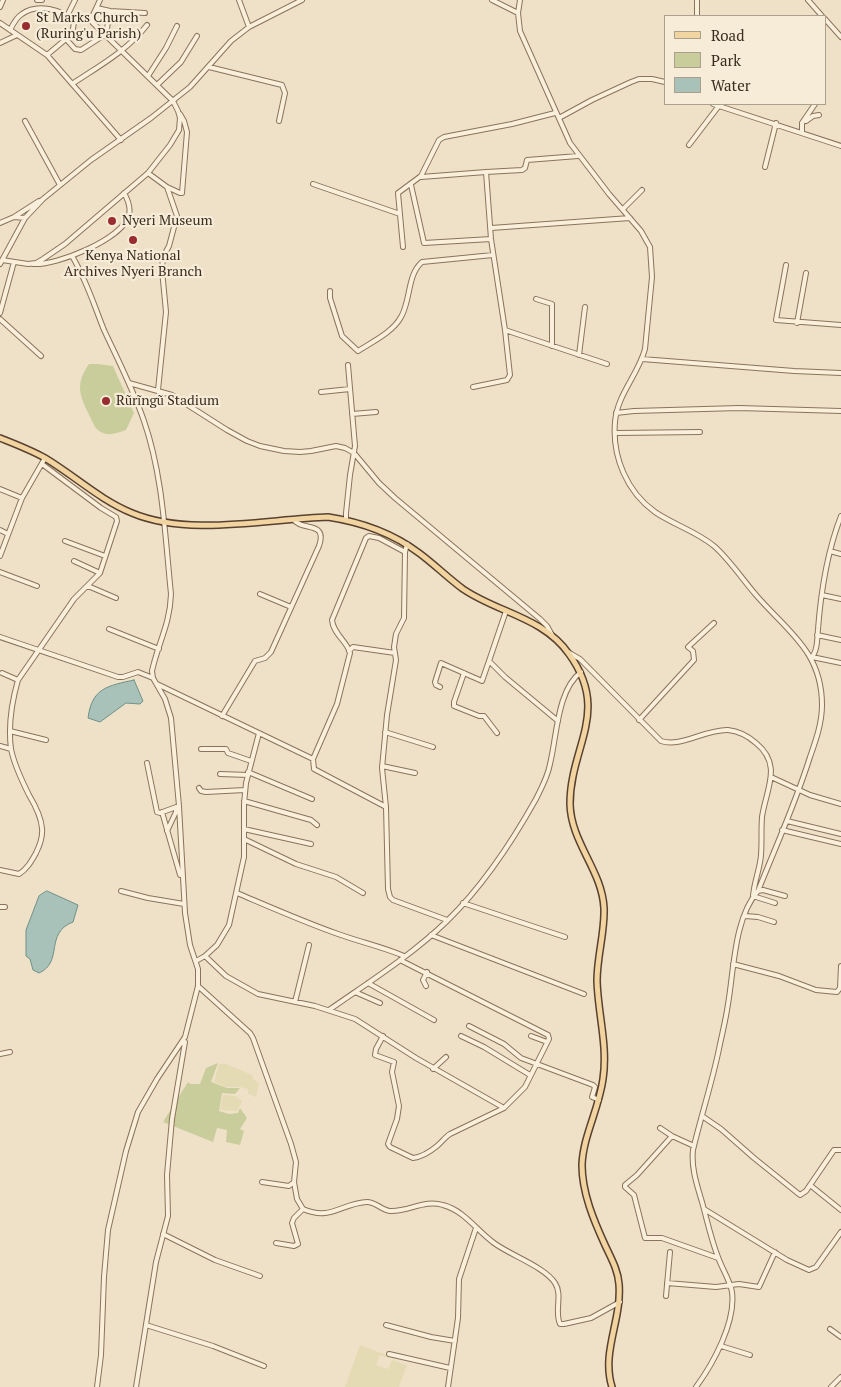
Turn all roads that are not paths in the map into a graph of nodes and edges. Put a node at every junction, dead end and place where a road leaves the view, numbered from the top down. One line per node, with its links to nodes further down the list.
1 (3, 0): 12 (street)
2 (37, 0): 3 (street)
3 (42, 0)
4 (75, 0): 19 (street)
5 (100, 0): 13 (street)
6 (240, 0): 24 (street)
7 (302, 0): 24 (street)
8 (492, 0): 16 (street)
9 (520, 0): 16 (street)
10 (698, 0): 17 (street)
11 (808, 0): 18 (street)
12 (0, 7)
13 (97, 8): 14 (street); 27 (street)
14 (110, 10): 15 (street); 27 (street)
15 (146, 13)
16 (518, 13): 44 (street)
17 (697, 15)
18 (821, 15)
19 (67, 16): 25 (street); 30 (street)
20 (826, 20): 29 (street)
21 (0, 23): 25 (street)
22 (147, 25): 32 (street)
23 (176, 26): 35 (street)
24 (249, 27): 34 (street)
25 (10, 30): 26 (street)
26 (17, 35): 31 (street); 33 (street)
27 (104, 35): 30 (street); 32 (street)
28 (197, 36): 38 (street)
29 (841, 37)
30 (66, 39): 33 (street)
31 (0, 43)
32 (121, 52): 35 (street); 37 (street)
33 (47, 55): 37 (street)
34 (209, 67): 40 (street); 48 (street)
35 (148, 76): 38 (street)
36 (664, 82): 46 (street)
37 (72, 84): 52 (street)
38 (157, 85): 40 (street)
39 (76, 91): 52 (street)
40 (173, 102): 43 (street); 52 (street)
41 (815, 105): 50 (street)
42 (718, 106): 49 (street); 53 (street)
43 (178, 111): 58 (street); 63 (street)
44 (555, 113): 46 (street); 59 (street)
45 (820, 115): 50 (street)
46 (559, 118): 55 (street)
47 (25, 121): 61 (street)
48 (279, 121)
49 (776, 123): 51 (street); 56 (street)
50 (801, 126): 51 (street)
51 (802, 132): 54 (street)
52 (121, 140): 61 (street)
53 (689, 145)
54 (841, 146)
55 (578, 156): 57 (street); 67 (street)
56 (764, 167)
57 (486, 172): 59 (street); 73 (street)
58 (148, 173): 63 (street); 65 (street)
59 (421, 177): 62 (street)
60 (312, 184): 68 (street)
61 (60, 185): 66 (street)
62 (411, 185): 68 (street); 74 (street)
63 (167, 187): 101 (street)
64 (642, 190): 67 (street)
65 (124, 193): 77 (street); 80 (street)
66 (43, 199): 69 (street); 70 (street)
67 (623, 209): 71 (street)
68 (400, 214): 75 (street)
69 (14, 217): 70 (street); 72 (street)
70 (25, 218): 79 (street)
71 (630, 218): 73 (street); 94 (street)
72 (0, 223)
73 (491, 228): 74 (street)
74 (491, 239): 76 (street)
75 (403, 247)
76 (493, 255): 83 (street); 90 (street)
77 (72, 256): 80 (street); 98 (street)
78 (14, 262): 79 (street); 80 (street); 86 (street)
79 (1, 263)
80 (28, 264)
81 (786, 265): 88 (street)
82 (806, 273): 88 (street)
83 (330, 291)
84 (536, 299): 91 (street)
85 (585, 307): 92 (street)
86 (0, 314)
87 (0, 318): 93 (street)
88 (797, 323): 89 (street)
89 (841, 325)
90 (505, 330): 91 (street); 99 (street)
91 (552, 346): 92 (street)
92 (579, 355): 95 (street)
93 (41, 356)
94 (642, 359): 97 (street); 105 (street)
95 (607, 364)
96 (348, 365): 100 (street)
97 (841, 373)
98 (129, 383): 101 (street); 118 (street)
99 (473, 387)
100 (350, 389): 102 (street); 106 (street)
101 (158, 390): 110 (street)
102 (321, 392)
103 (841, 411): 105 (street)
104 (376, 412): 106 (street)
105 (616, 413): 108 (street)
106 (352, 414): 110 (street)
107 (700, 432): 108 (street)
108 (616, 433): 150 (street)
109 (0, 438): 111 (main road)
110 (354, 453): 117 (street); 141 (street)
111 (44, 458): 112 (street); 118 (main road)
112 (42, 464): 114 (street); 127 (street)
113 (0, 489): 114 (street)
114 (22, 498): 120 (street)
115 (841, 516): 123 (street)
116 (293, 519): 117 (main road); 118 (main road); 137 (street)
117 (346, 520): 122 (main road)
118 (164, 523): 145 (street)
119 (0, 530): 120 (street)
120 (8, 534): 126 (street)
121 (65, 541): 127 (street)
122 (407, 544): 124 (street); 138 (main road)
123 (830, 551): 125 (street); 134 (street)
124 (405, 552): 147 (street); 149 (street)
125 (841, 554)
126 (0, 556)
127 (105, 556): 130 (street)
128 (74, 561): 130 (street)
129 (0, 572): 131 (street)
130 (100, 573): 132 (street)
131 (36, 586)
132 (88, 586): 135 (street); 146 (street)
133 (260, 594): 137 (street)
134 (822, 595): 136 (street); 142 (street)
135 (116, 598)
136 (841, 599)
137 (291, 607): 160 (street)
138 (506, 611): 141 (main road); 151 (street)
139 (714, 623): 161 (street)
140 (109, 629): 145 (street)
141 (552, 635): 148 (main road)
142 (817, 635): 144 (street); 150 (street)
143 (0, 637): 146 (street)
144 (841, 640)
145 (159, 648): 156 (street)
146 (39, 650): 156 (street); 157 (street)
147 (350, 650): 149 (street); 172 (street)
148 (568, 652): 153 (main road); 161 (street)
149 (395, 653): 164 (street)
150 (811, 657): 152 (street); 182 (street)
151 (489, 661): 155 (street); 162 (street)
152 (841, 663)
153 (581, 672): 162 (street); 243 (main road)
154 (2, 673): 157 (street)
155 (464, 673): 159 (street); 166 (street)
156 (154, 678): 158 (street)
157 (18, 680): 163 (street)
158 (157, 684): 160 (street); 186 (street)
159 (440, 687)
160 (222, 716): 165 (street)
161 (640, 720): 179 (street)
162 (558, 721): 206 (street)
163 (10, 732): 167 (street); 170 (street)
164 (385, 732): 169 (street); 175 (street)
165 (259, 733): 172 (street); 173 (street)
166 (497, 733)
167 (46, 740)
168 (0, 746): 170 (street)
169 (433, 747)
170 (12, 749): 198 (street)
171 (201, 749): 173 (street)
172 (313, 758): 187 (street)
173 (251, 761): 178 (street)
174 (147, 763): 188 (street)
175 (382, 766): 176 (street); 187 (street)
176 (416, 773)
177 (220, 774): 178 (street)
178 (248, 774): 181 (street); 183 (street)
179 (771, 777): 182 (street); 204 (street)
180 (199, 788): 181 (street)
181 (245, 790): 184 (street)
182 (800, 790): 185 (street); 189 (street)
183 (312, 800)
184 (244, 801): 190 (street); 191 (street)
185 (841, 804)
186 (177, 807): 188 (street); 193 (street); 199 (street)
187 (386, 807): 210 (street)
188 (162, 812): 193 (street)
189 (786, 821): 192 (street); 194 (street)
190 (317, 825)
191 (244, 829): 195 (street); 196 (street)
192 (782, 830): 197 (street); 201 (street)
193 (167, 832): 199 (street)
194 (841, 834)
195 (244, 839): 202 (street); 203 (street)
196 (311, 844)
197 (841, 844)
198 (0, 870)
199 (183, 875): 208 (street)
200 (121, 891): 208 (street)
201 (758, 891): 204 (street); 205 (street)
202 (237, 893): 215 (street); 216 (street)
203 (363, 893)
204 (753, 896): 207 (street); 209 (street)
205 (785, 896)
206 (463, 903): 210 (street); 213 (street)
207 (775, 903)
208 (184, 904): 218 (street)
209 (745, 916): 211 (street); 219 (street)
210 (448, 920): 212 (street)
211 (774, 922)
212 (431, 935): 216 (street); 226 (street)
213 (565, 937)
214 (309, 945): 227 (street)
215 (206, 956): 218 (street); 227 (street)
216 (404, 956): 217 (street)
217 (400, 960): 221 (street); 222 (street)
218 (196, 962): 223 (street)
219 (733, 964): 220 (street); 245 (street)
220 (841, 966)
221 (427, 972): 224 (street); 236 (street)
222 (368, 983): 225 (street); 230 (street)
223 (198, 986): 235 (street); 251 (street)
224 (426, 986)
225 (355, 992): 228 (street); 229 (street)
226 (584, 994)
227 (295, 1002): 229 (street)
228 (380, 1004)
229 (329, 1010): 232 (street)
230 (434, 1020)
231 (469, 1026): 240 (street)
232 (382, 1036): 241 (street); 244 (street)
233 (461, 1036): 242 (street)
234 (531, 1036): 236 (street)
235 (186, 1037): 258 (street); 279 (street)
236 (547, 1042): 240 (street)
237 (10, 1052): 238 (street)
238 (0, 1054)
239 (446, 1057): 241 (street)
240 (537, 1063): 242 (street); 243 (street)
241 (434, 1069): 244 (street)
242 (530, 1075): 244 (street)
243 (599, 1100): 267 (main road)
244 (504, 1108)
245 (702, 1116): 248 (street); 252 (street)
246 (660, 1128): 247 (street)
247 (672, 1136): 248 (street); 262 (street)
248 (694, 1146): 253 (street)
249 (841, 1150): 252 (street)
250 (262, 1182): 251 (street)
251 (294, 1182): 254 (street)
252 (810, 1185): 255 (street)
253 (704, 1208): 261 (street); 262 (street)
254 (303, 1210): 256 (street); 259 (street)
255 (841, 1210)
256 (476, 1228): 267 (street); 272 (street)
257 (841, 1232): 261 (street)
258 (163, 1234): 263 (street); 268 (street)
259 (276, 1243)
260 (670, 1252): 264 (street)
261 (775, 1252): 265 (street)
262 (718, 1258): 265 (street)
263 (260, 1276)
264 (667, 1283): 265 (street); 266 (street)
265 (730, 1286): 273 (street)
266 (666, 1296)
267 (620, 1302): 282 (main road)
268 (146, 1325): 276 (street); 280 (street)
269 (386, 1325): 272 (street)
270 (830, 1329): 271 (street)
271 (841, 1337)
272 (455, 1341): 277 (street)
273 (720, 1346): 275 (street); 283 (street)
274 (389, 1354): 277 (street)
275 (750, 1356)
276 (264, 1366)
277 (450, 1368): 281 (street)
278 (841, 1377): 284 (street)
279 (97, 1387)
280 (136, 1387)
281 (448, 1387)
282 (612, 1387)
283 (696, 1387)
284 (831, 1387)

